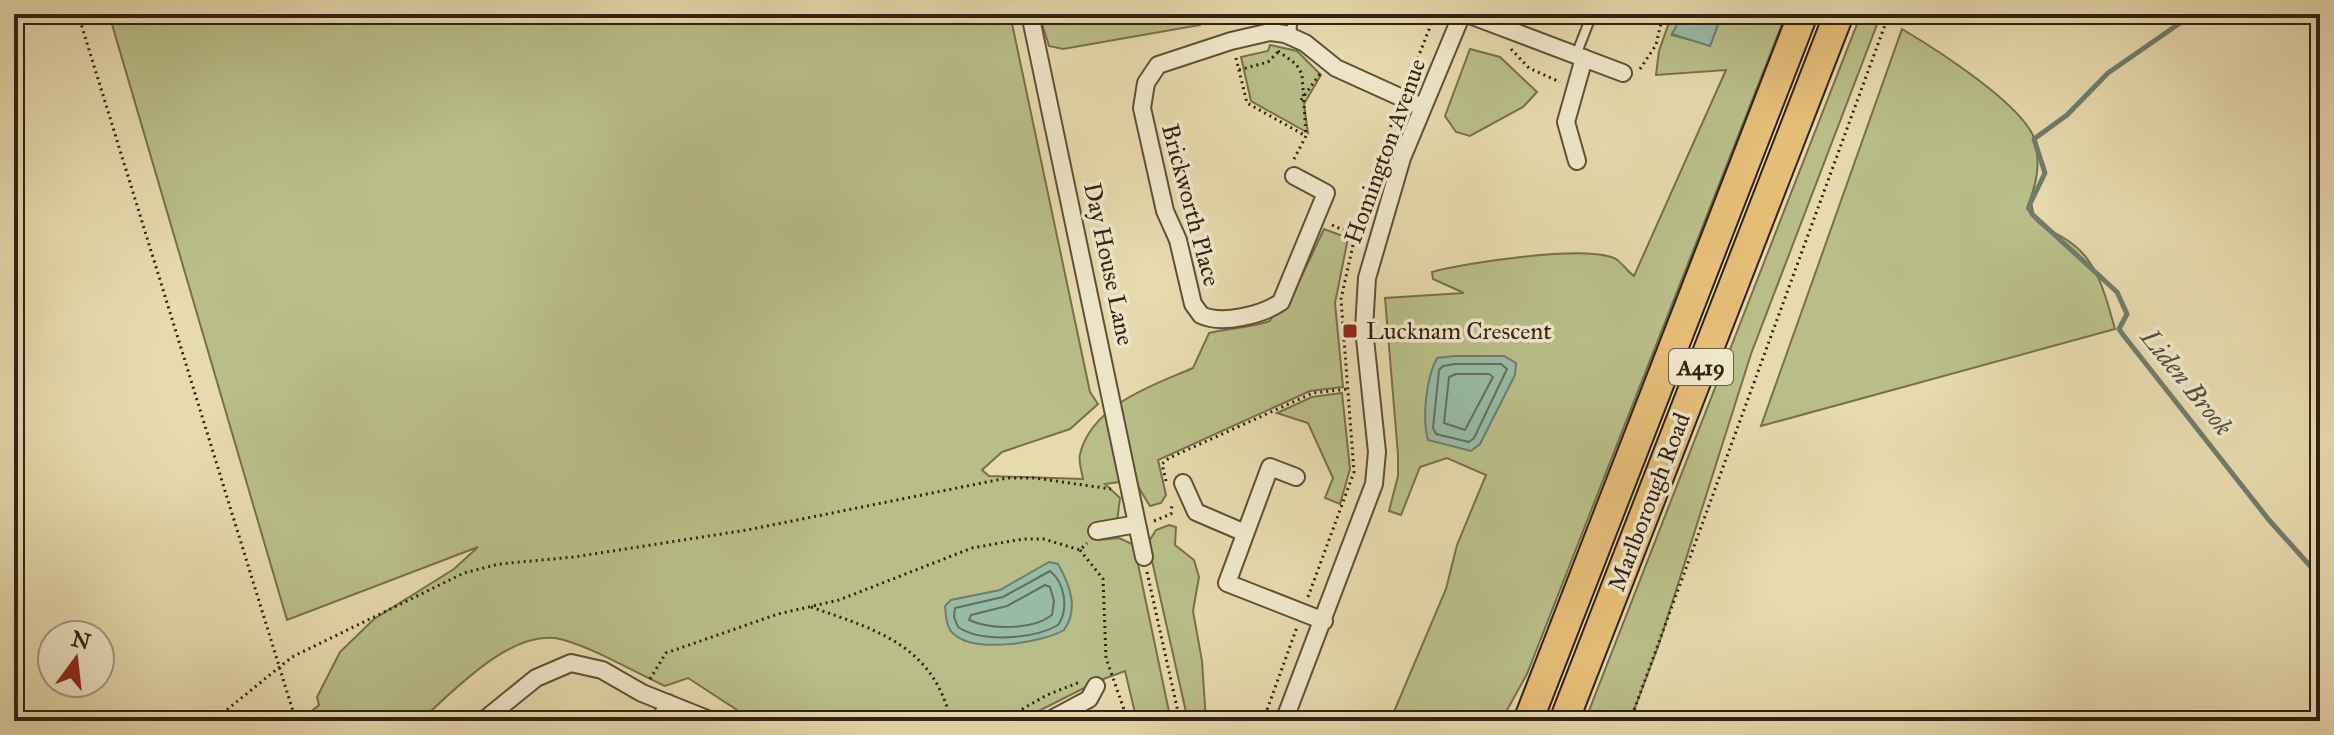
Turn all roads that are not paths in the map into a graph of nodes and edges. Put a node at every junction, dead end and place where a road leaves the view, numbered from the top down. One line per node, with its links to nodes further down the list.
1 (1030, 14): 15 (street, Day House Lane)
2 (1293, 14): 7 (lane)
3 (1464, 14): 8 (street); 10 (street, Homington Avenue)
4 (1592, 14): 8 (lane)
5 (1803, 14): 27 (highway, Marlborough Road / A419)
6 (1839, 14): 28 (highway, Marlborough Road / A419)
7 (1291, 36): 10 (street, Brickworth Place); 12 (street, Brickworth Place)
8 (1580, 56): 9 (street); 11 (street)
9 (1623, 73)
10 (1422, 107): 19 (street, Homington Avenue)
11 (1577, 161)
12 (1294, 176)
13 (1296, 477): 17 (street)
14 (1176, 486): 17 (street)
15 (1138, 525): 16 (street); 18 (street, Day House Lane)
16 (1097, 531)
17 (1245, 533): 19 (street)
18 (1144, 557)
19 (1324, 621): 26 (street, Homington Avenue)
20 (1092, 683): 25 (street)
21 (668, 703): 22 (street); 23 (street); 24 (street)
22 (483, 721)
23 (660, 721)
24 (712, 721)
25 (1048, 721)
26 (1284, 721)
27 (1528, 721)
28 (1564, 721)

